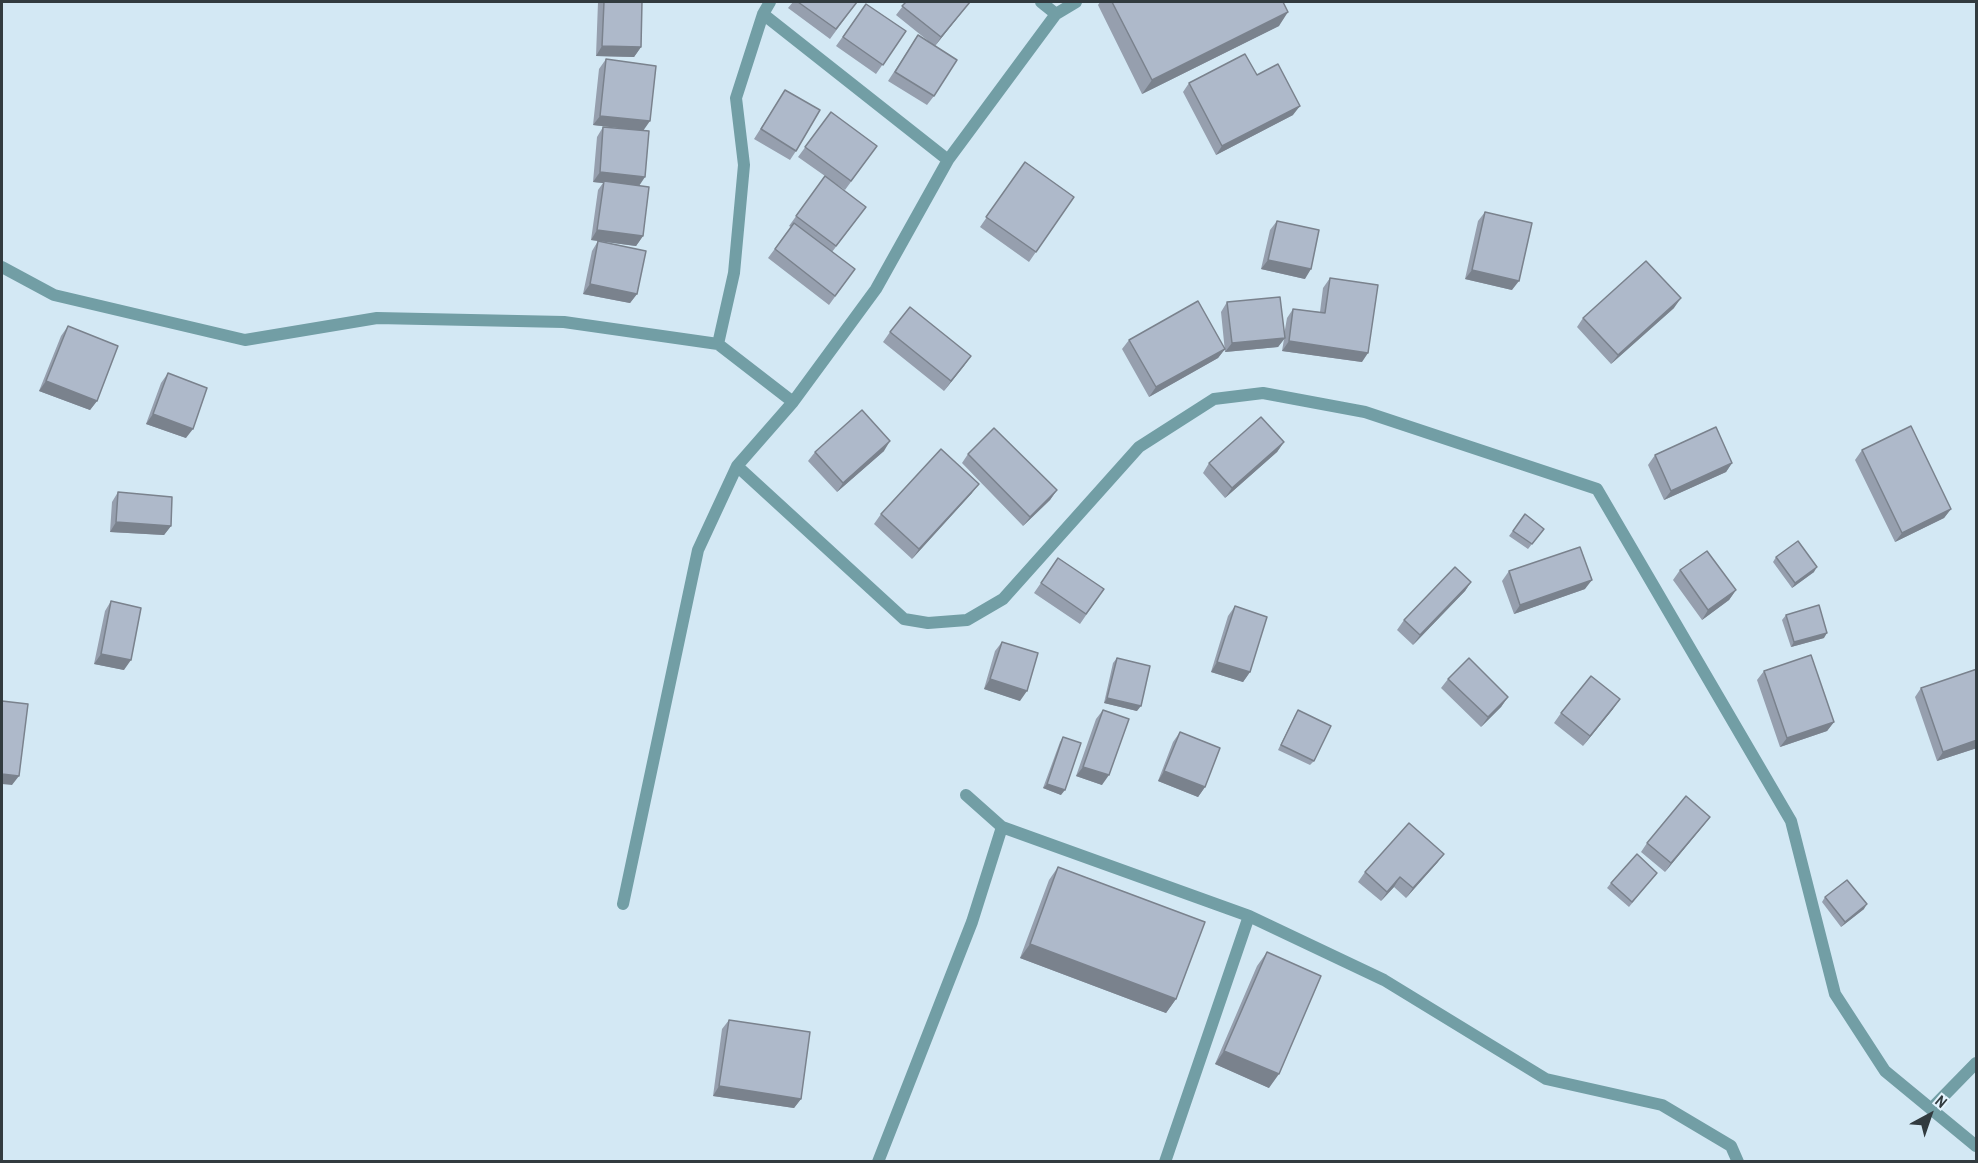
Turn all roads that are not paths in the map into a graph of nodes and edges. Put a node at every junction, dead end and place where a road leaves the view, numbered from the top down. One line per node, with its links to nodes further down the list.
1 (770, 2): 4 (street)
2 (1041, 2): 5 (street)
3 (1076, 2): 5 (street)
4 (763, 14): 6 (street); 8 (street)
5 (1056, 14): 6 (street)
6 (948, 160): 9 (street)
7 (2, 267): 8 (street)
8 (718, 344): 9 (street)
9 (793, 402): 10 (street)
10 (737, 466): 13 (street); 16 (street)
11 (966, 795): 12 (street)
12 (1002, 827): 14 (street); 18 (street)
13 (623, 903)
14 (1249, 915): 19 (street); 20 (street)
15 (1977, 1063): 16 (street)
16 (1931, 1109): 17 (street)
17 (1977, 1146)
18 (878, 1161)
19 (1164, 1161)
20 (1738, 1161)

